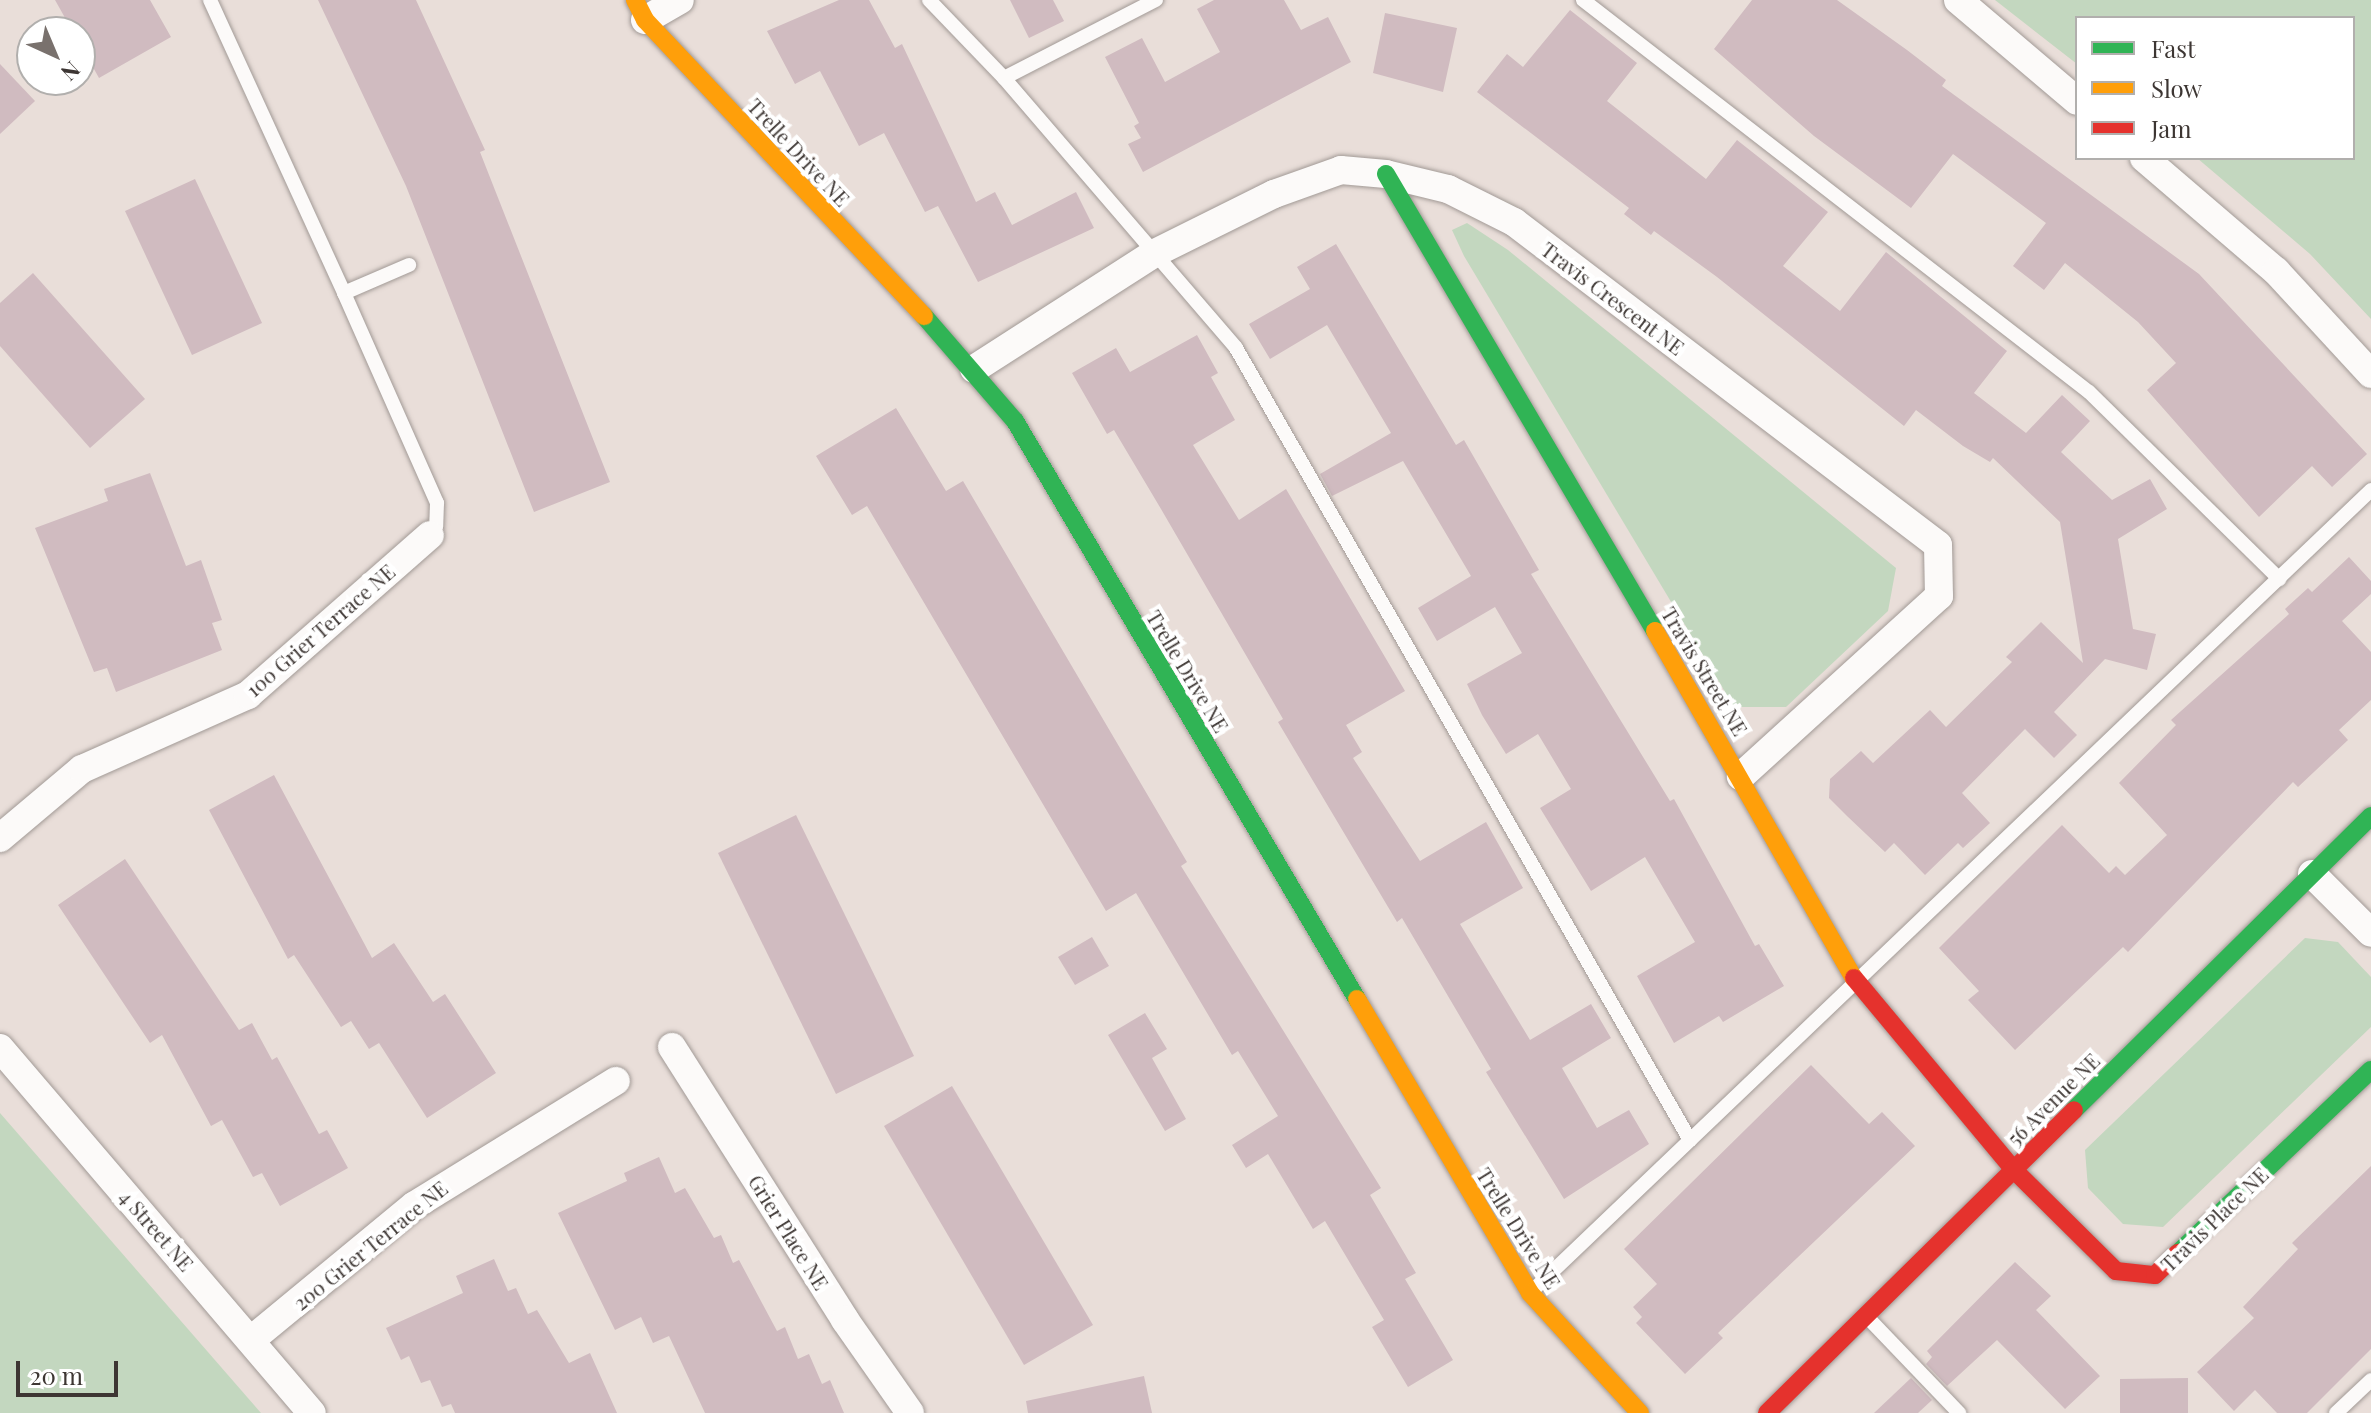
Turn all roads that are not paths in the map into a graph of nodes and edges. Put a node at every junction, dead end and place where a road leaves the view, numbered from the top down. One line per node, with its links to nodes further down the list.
1 (210, 0): 14 (lane)
2 (680, 0): 7 (street)
3 (929, 0): 8 (lane)
4 (1156, 0): 8 (lane)
5 (1583, 0): 19 (lane)
6 (1958, 0): 9 (street)
7 (640, 10): 15 (street, Trelle Drive NE)
8 (1004, 78): 12 (lane)
9 (2075, 99)
10 (2146, 160): 16 (street)
11 (1386, 174): 12 (street, Travis Crescent NE); 20 (street, Travis Street NE); 20 (street, Travis Crescent NE)
12 (1155, 253): 15 (street, Travis Crescent NE); 30 (lane)
13 (409, 265): 14 (lane)
14 (344, 293): 18 (lane)
15 (974, 369): 32 (street, Trelle Drive NE)
16 (2371, 374)
17 (2371, 490): 19 (lane)
18 (430, 535): 22 (street, 100 Grier Terrace NE)
19 (2279, 579): 25 (lane)
20 (1741, 776): 25 (street, Travis Street NE)
21 (2371, 816): 23 (street, 56 Avenue NE)
22 (0, 838)
23 (2312, 874): 24 (street); 31 (street, 56 Avenue NE)
24 (2371, 933)
25 (1858, 985): 30 (lane); 31 (street, Travis Street NE)
26 (672, 1047): 37 (street, Grier Place NE)
27 (0, 1048): 34 (street, 4 Street NE)
28 (2371, 1070): 31 (street, Travis Place NE)
29 (616, 1081): 34 (street, 200 Grier Terrace NE)
30 (1690, 1140): 32 (lane)
31 (2013, 1169): 33 (street, 56 Avenue NE)
32 (1530, 1293): 38 (street, Trelle Drive NE)
33 (1868, 1317): 39 (street, 56 Avenue NE); 40 (lane)
34 (251, 1340): 36 (street, 4 Street NE)
35 (2371, 1380): 41 (lane)
36 (312, 1413)
37 (910, 1413)
38 (1640, 1413)
39 (1767, 1413)
40 (1959, 1413)
41 (2336, 1413)

